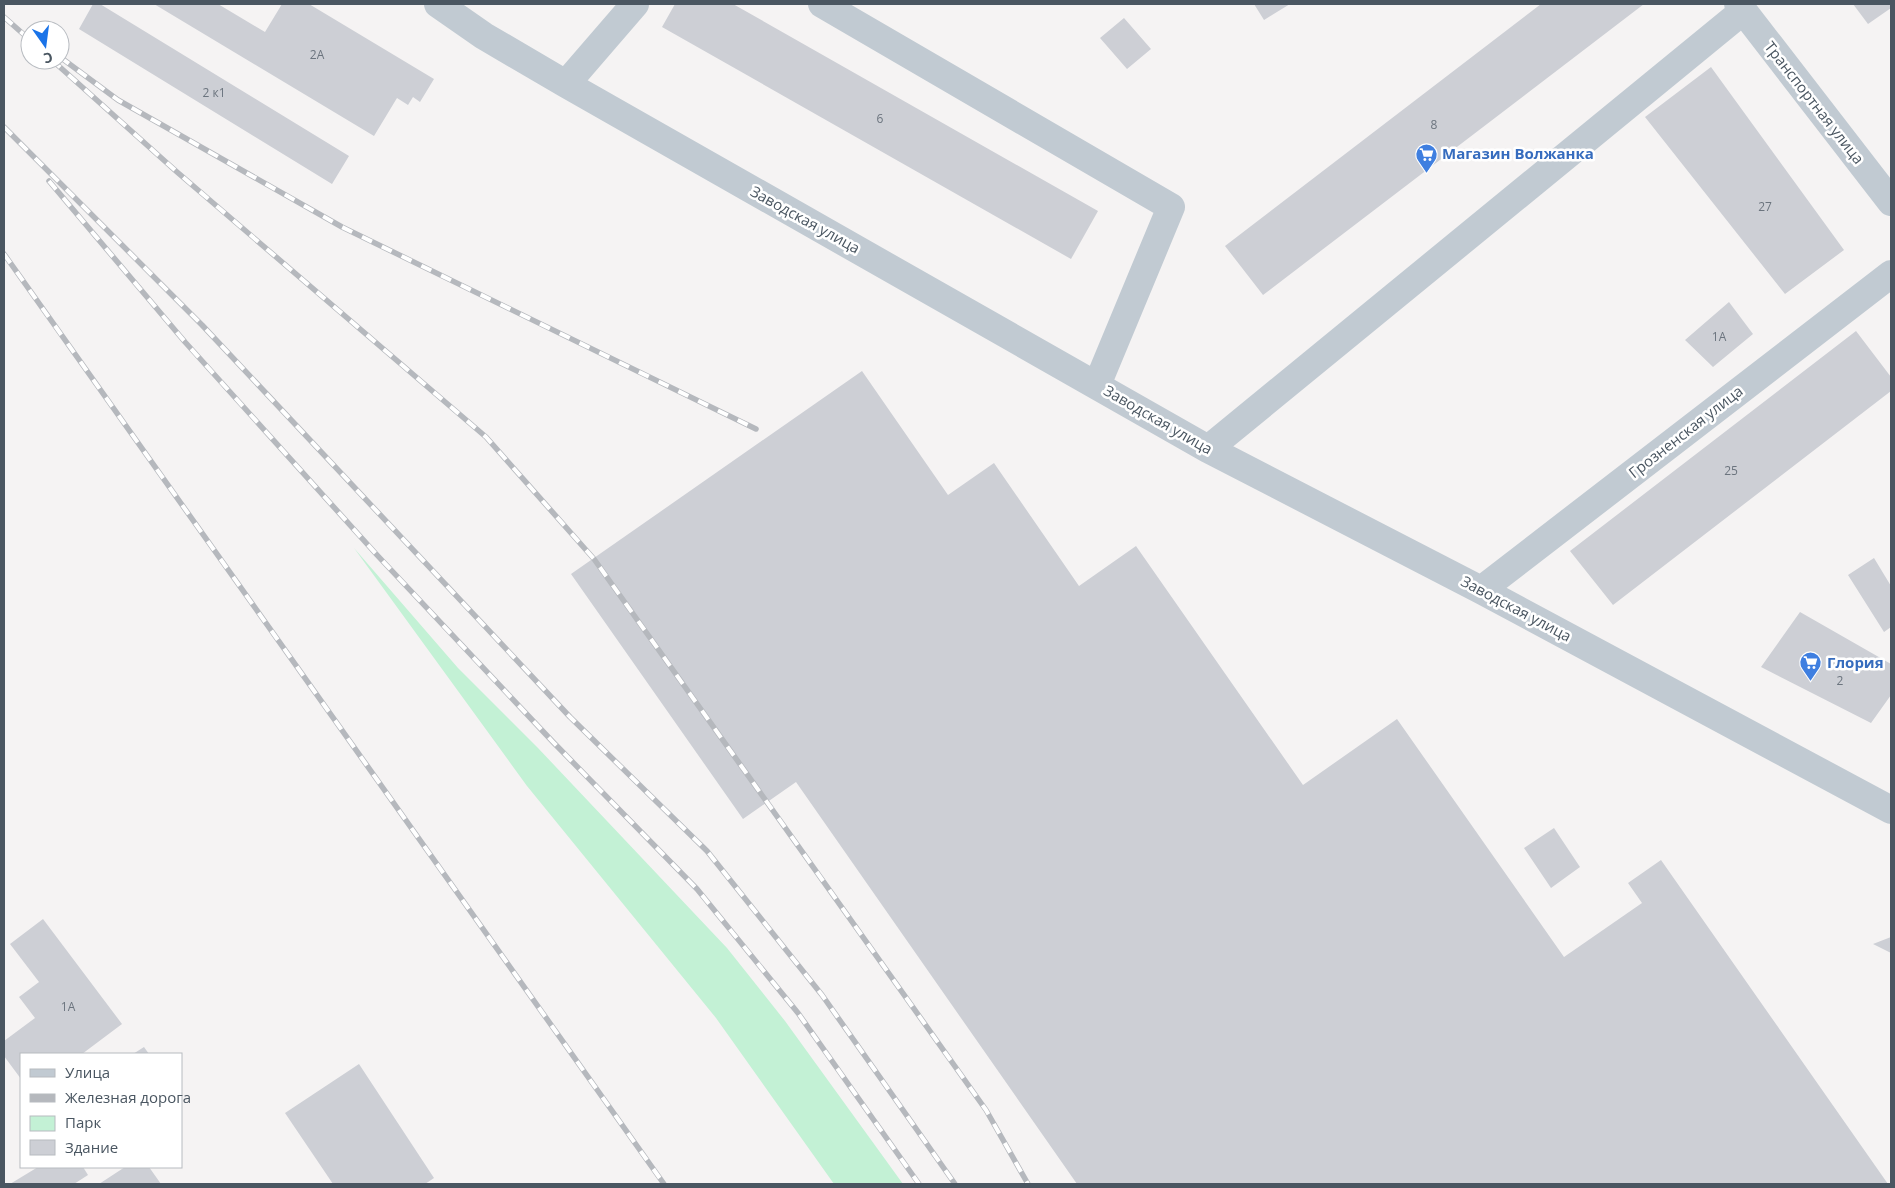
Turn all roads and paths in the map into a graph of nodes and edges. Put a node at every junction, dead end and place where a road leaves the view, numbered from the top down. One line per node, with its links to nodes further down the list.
1 (438, 4): 5 (street, Заводская улица)
2 (635, 4): 5 (street)
3 (822, 4): 8 (street)
4 (1740, 7): 6 (street, Транспортная улица); 9 (street)
5 (566, 84): 8 (street, Заводская улица)
6 (1891, 202)
7 (1891, 274): 10 (street, Грозненская улица)
8 (1097, 385): 9 (street, Заводская улица)
9 (1208, 449): 10 (street, Заводская улица)
10 (1481, 590): 11 (street, Заводская улица)
11 (1891, 810)

